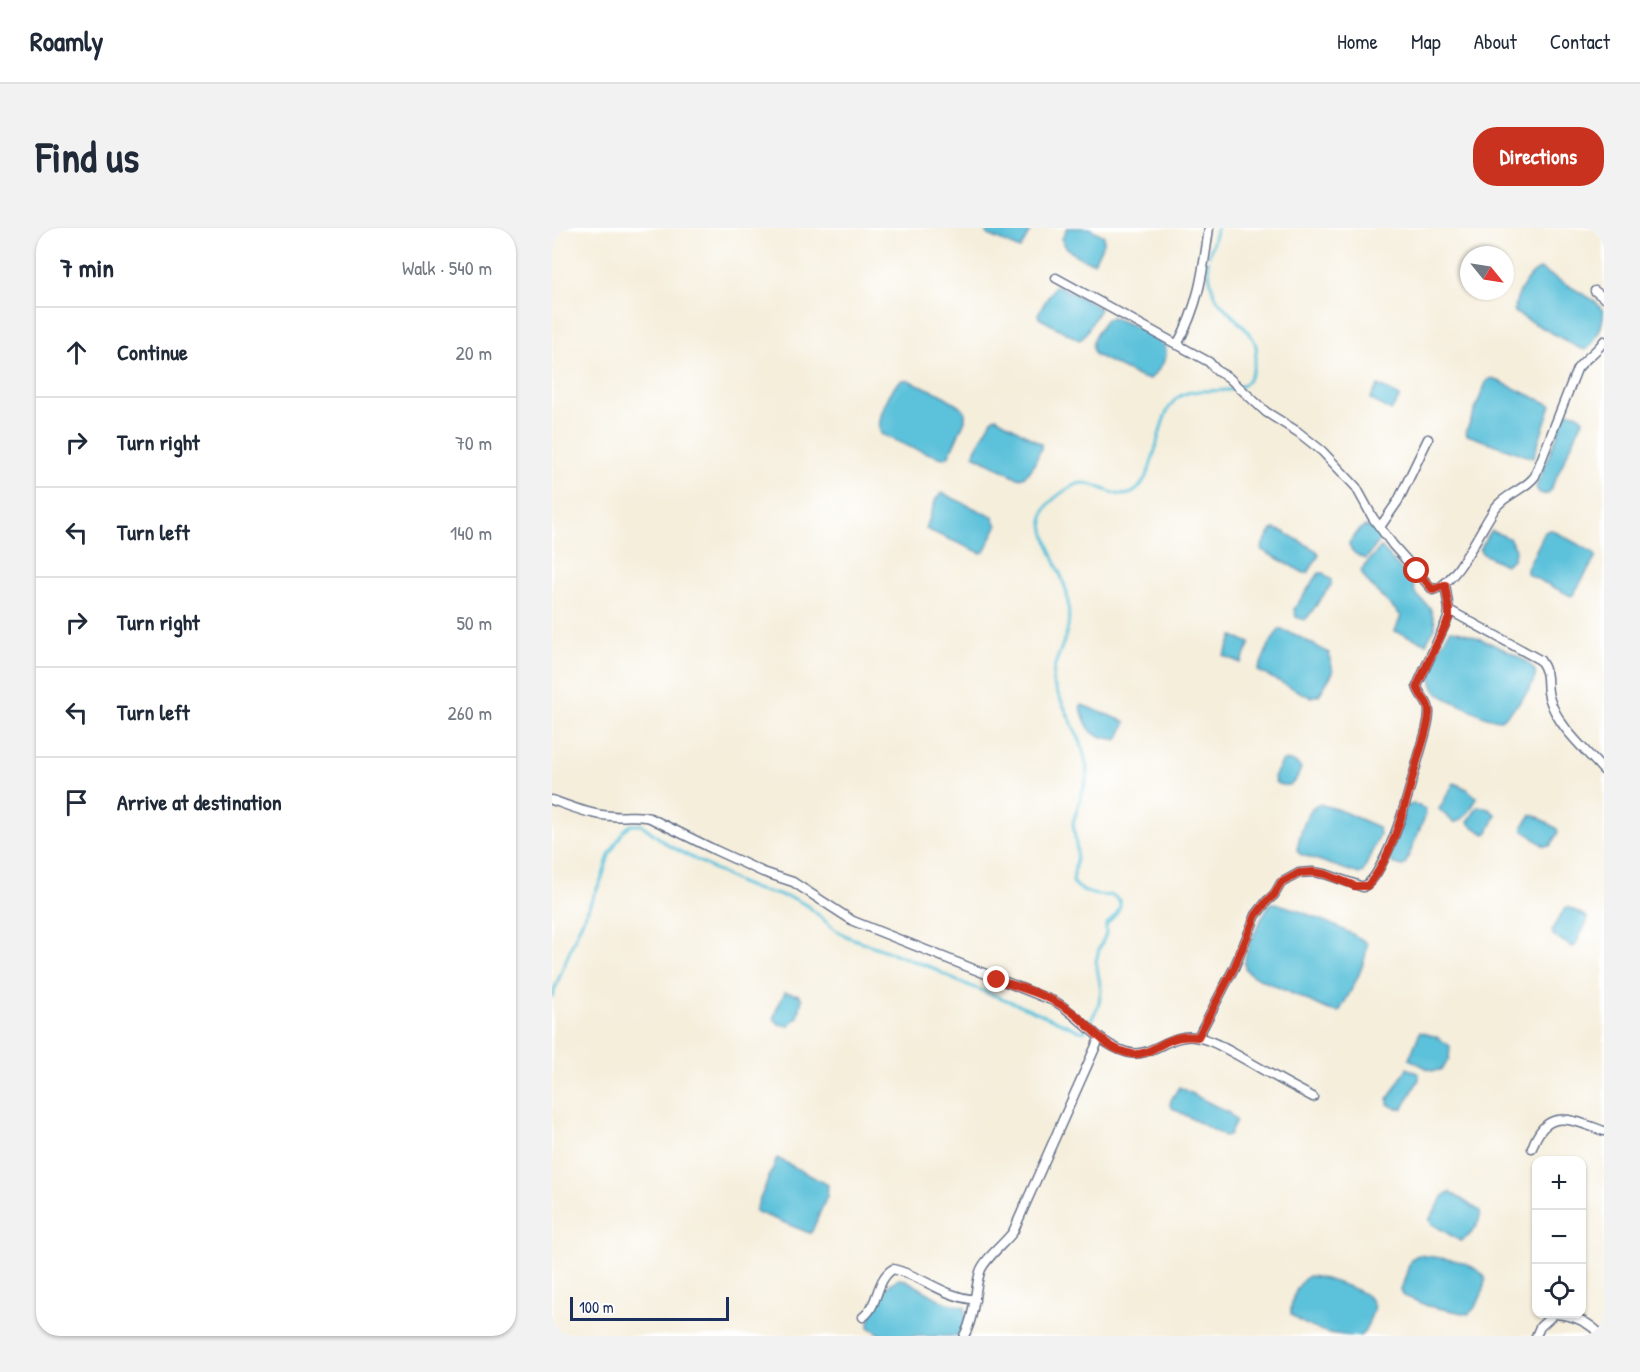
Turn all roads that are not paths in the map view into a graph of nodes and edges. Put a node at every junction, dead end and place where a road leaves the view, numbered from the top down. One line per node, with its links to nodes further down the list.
1 (1209, 228): 6 (street)
2 (1056, 278): 6 (street)
3 (1594, 291): 4 (street)
4 (1604, 298)
5 (1604, 341): 9 (street)
6 (1177, 345): 8 (street)
7 (1428, 439): 8 (street)
8 (1380, 527): 9 (street)
9 (1445, 585): 10 (street)
10 (1449, 610): 11 (street); 14 (street)
11 (1604, 771)
12 (552, 800): 13 (street)
13 (1096, 1036): 14 (street); 18 (street)
14 (1198, 1037): 15 (street)
15 (1313, 1097)
16 (1604, 1131): 17 (street)
17 (1532, 1148)
18 (975, 1300): 19 (street); 22 (street)
19 (863, 1317)
20 (1550, 1318): 23 (street)
21 (1574, 1318): 24 (street)
22 (964, 1336)
23 (1536, 1336)
24 (1602, 1336)

